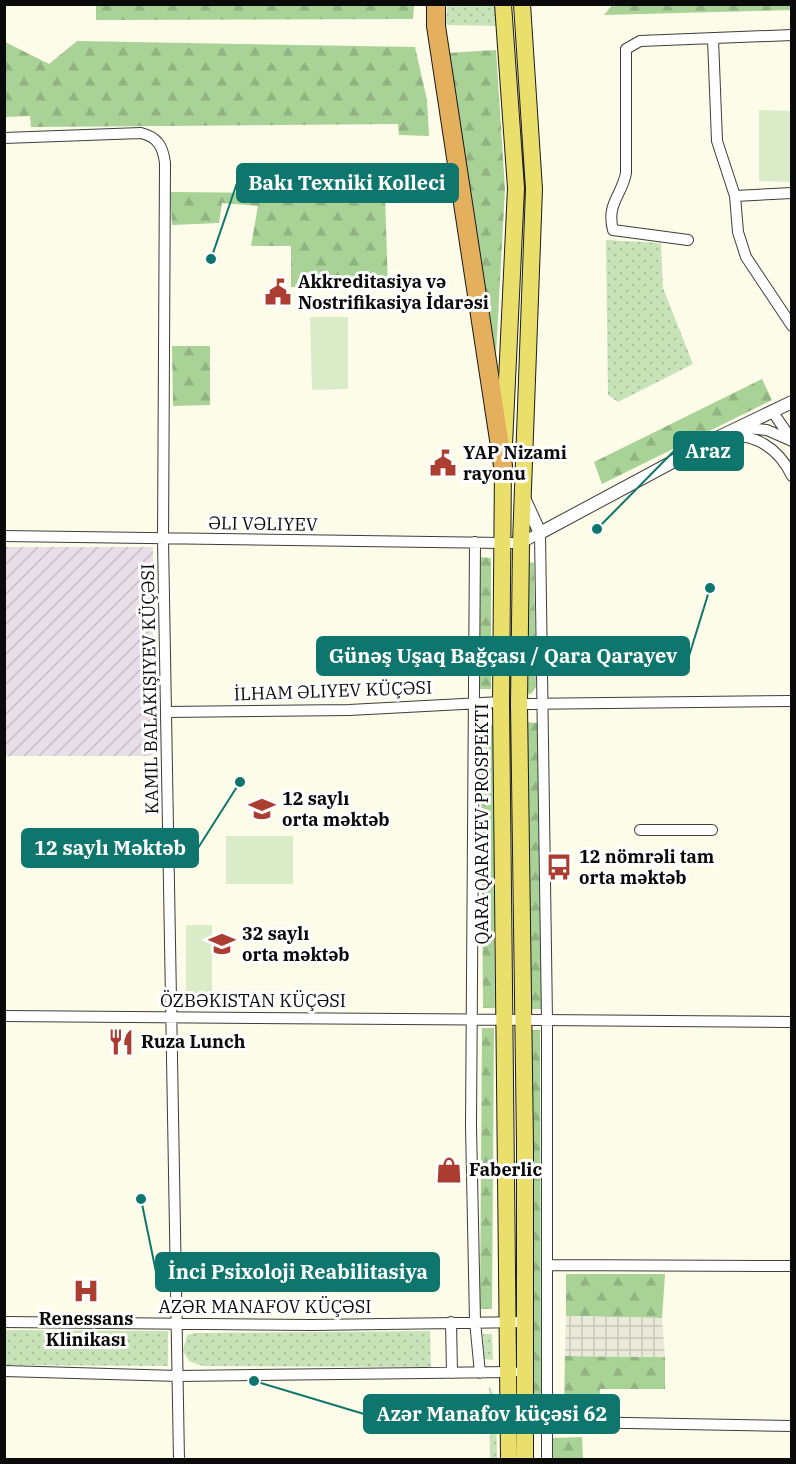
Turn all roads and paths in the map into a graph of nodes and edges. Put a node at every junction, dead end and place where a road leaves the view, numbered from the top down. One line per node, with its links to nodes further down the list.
1 (436, 4): 18 (highway)
2 (503, 4): 18 (main road, QARA QARAYEV PROSPEKTI)
3 (522, 4): 7 (main road)
4 (532, 4): 7 (main road)
5 (792, 35): 6 (street)
6 (713, 39): 10 (street); 11 (street)
7 (529, 92): 20 (main road, QARA QARAYEV PROSPEKTI)
8 (4, 138): 23 (street, KAMIL BALAKIŞIYEV KÜÇƏSI)
9 (792, 193): 10 (street)
10 (735, 196): 12 (street)
11 (688, 240)
12 (792, 326)
13 (792, 402): 14 (street)
14 (772, 411): 15 (street); 17 (street)
15 (740, 427): 16 (street); 17 (street)
16 (720, 437): 19 (street); 21 (street)
17 (792, 440)
18 (503, 466): 25 (main road, QARA QARAYEV PROSPEKTI)
19 (792, 476)
20 (523, 494): 21 (street); 26 (main road, QARA QARAYEV PROSPEKTI)
21 (540, 533): 26 (street); 30 (street)
22 (4, 536): 23 (street, ƏLI VƏLIYEV)
23 (164, 540): 24 (street, ƏLI VƏLIYEV); 32 (street, KAMIL BALAKIŞIYEV KÜÇƏSI)
24 (475, 542): 25 (street, ƏLI VƏLIYEV); 28 (street)
25 (502, 543): 26 (street, ƏLI VƏLIYEV); 29 (main road, QARA QARAYEV PROSPEKTI)
26 (521, 543): 31 (main road, QARA QARAYEV PROSPEKTI)
27 (792, 701): 30 (street)
28 (472, 702): 29 (street, İLHAM ƏLIYEV KÜÇƏSI); 32 (street, İLHAM ƏLIYEV KÜÇƏSI); 37 (street)
29 (501, 702): 39 (main road, QARA QARAYEV PROSPEKTI)
30 (543, 703): 31 (street); 38 (street)
31 (519, 704): 40 (main road, QARA QARAYEV PROSPEKTI)
32 (166, 712): 36 (street, KAMIL BALAKIŞIYEV KÜÇƏSI)
33 (640, 830): 34 (street)
34 (712, 830)
35 (4, 1016): 36 (street, ÖZBƏKISTAN KÜÇƏSI)
36 (172, 1017): 37 (street, ÖZBƏKISTAN KÜÇƏSI); 49 (street, KAMIL BALAKIŞIYEV KÜÇƏSI)
37 (472, 1020): 39 (street, ÖZBƏKISTAN KÜÇƏSI); 44 (street)
38 (547, 1020): 40 (street); 41 (street); 42 (street)
39 (502, 1021): 40 (street, ÖZBƏKISTAN KÜÇƏSI); 47 (main road, QARA QARAYEV PROSPEKTI)
40 (523, 1021): 48 (main road, QARA QARAYEV PROSPEKTI)
41 (792, 1022)
42 (549, 1265): 43 (street); 57 (street)
43 (792, 1266)
44 (475, 1321): 46 (street, AZƏR MANAFOV KÜÇƏSI); 47 (street, AZƏR MANAFOV KÜÇƏSI); 54 (street)
45 (4, 1322): 49 (street, AZƏR MANAFOV KÜÇƏSI)
46 (451, 1322): 49 (street, AZƏR MANAFOV KÜÇƏSI); 53 (street)
47 (507, 1322): 48 (street, AZƏR MANAFOV KÜÇƏSI); 51 (main road, QARA QARAYEV PROSPEKTI)
48 (526, 1322): 52 (main road, QARA QARAYEV PROSPEKTI)
49 (178, 1323): 55 (street, KAMIL BALAKIŞIYEV KÜÇƏSI)
50 (4, 1371): 55 (street)
51 (507, 1372): 52 (street); 54 (street); 56 (main road, QARA QARAYEV PROSPEKTI)
52 (525, 1372): 56 (main road, QARA QARAYEV PROSPEKTI)
53 (452, 1373): 54 (street); 55 (street)
54 (480, 1373)
55 (179, 1376): 59 (street, KAMIL BALAKIŞIYEV KÜÇƏSI)
56 (517, 1421): 57 (street); 60 (main road, QARA QARAYEV PROSPEKTI); 61 (main road, QARA QARAYEV PROSPEKTI)
57 (548, 1421): 58 (street); 62 (street)
58 (792, 1426)
59 (179, 1460)
60 (509, 1460)
61 (525, 1460)
62 (547, 1460)

